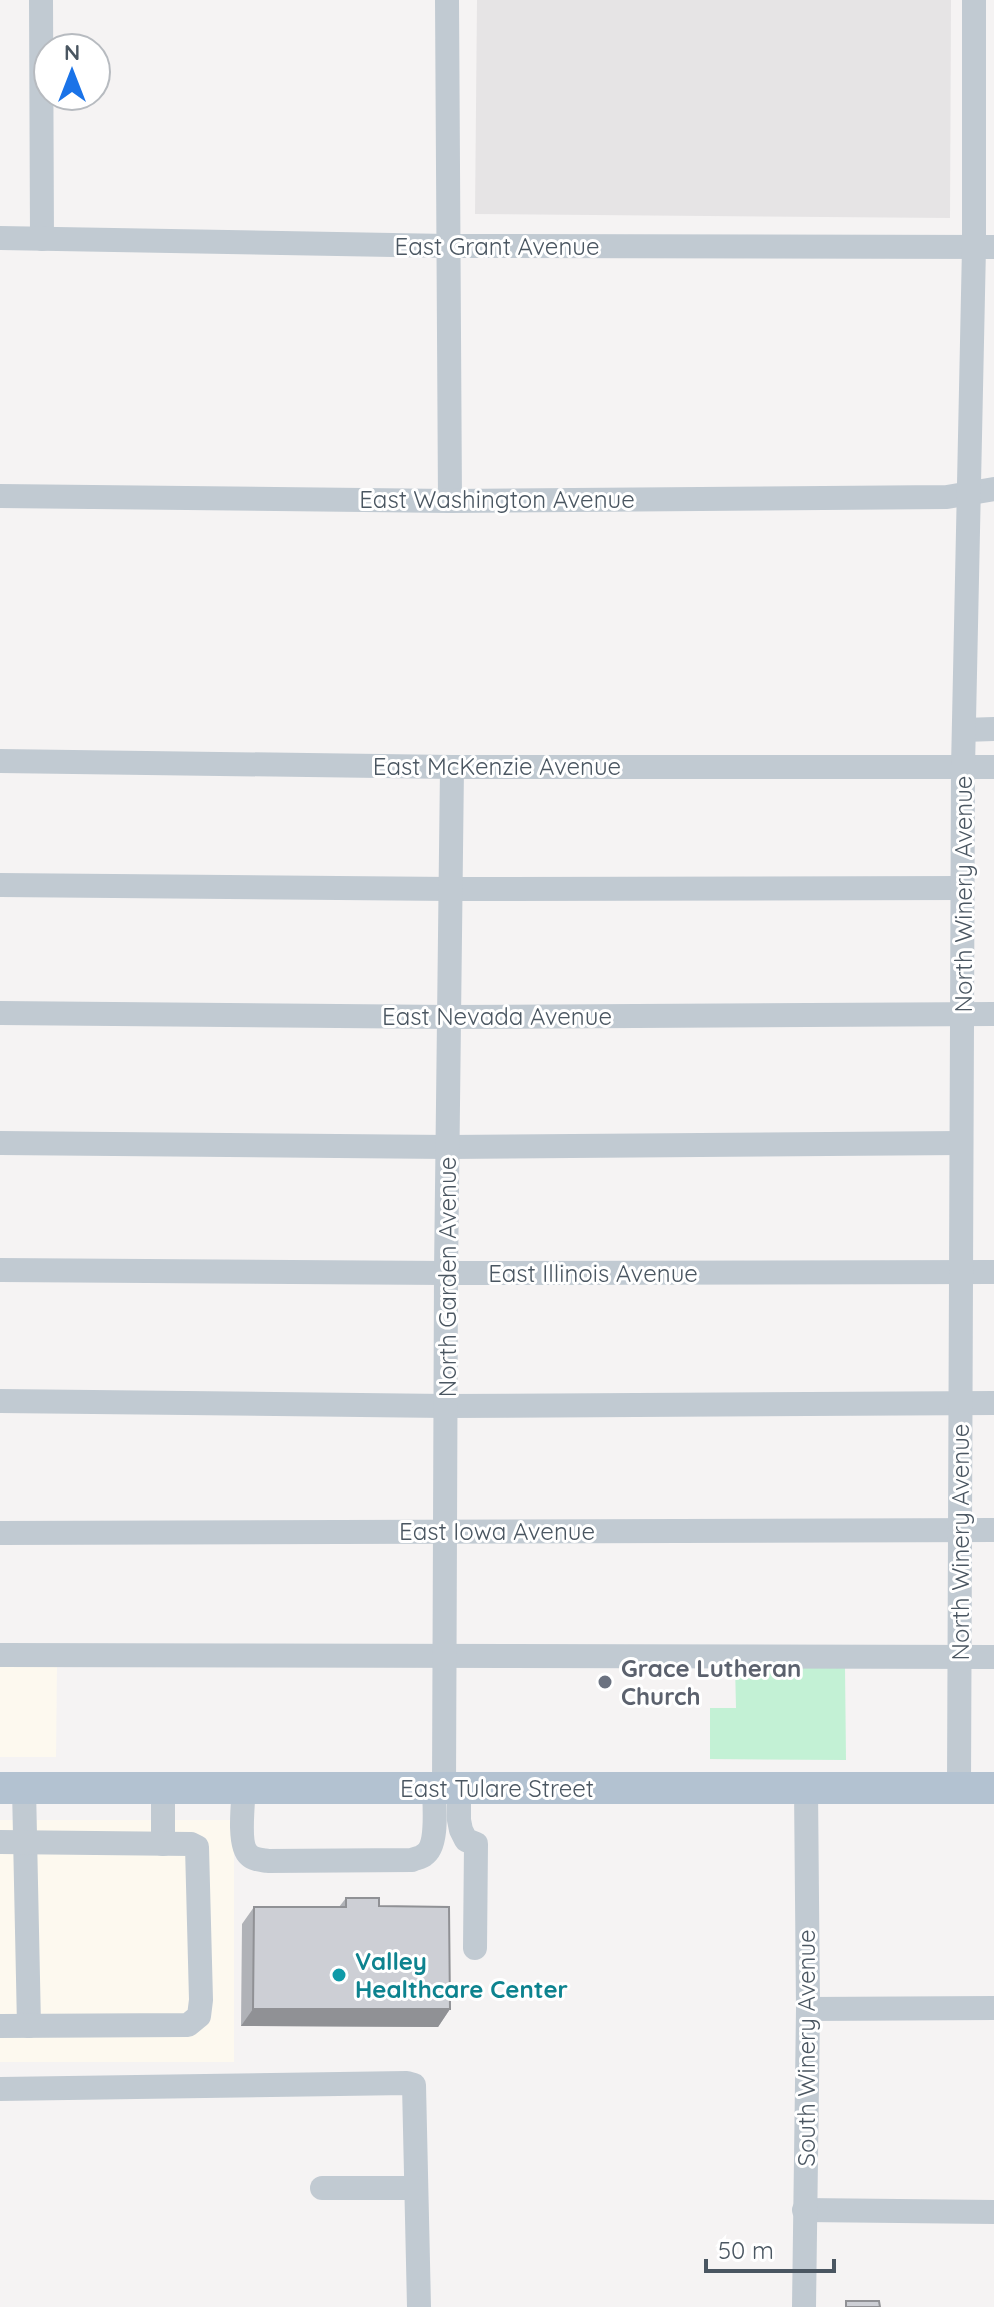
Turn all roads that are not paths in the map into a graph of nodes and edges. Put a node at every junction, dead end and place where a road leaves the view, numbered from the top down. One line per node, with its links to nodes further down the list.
1 (41, 0): 5 (street)
2 (447, 0): 6 (street)
3 (974, 0): 7 (street, North Winery Avenue)
4 (0, 238): 5 (street, East Grant Avenue)
5 (42, 239): 6 (street, East Grant Avenue)
6 (448, 246): 7 (street, East Grant Avenue); 11 (street)
7 (984, 247): 9 (street, North Winery Avenue)
8 (994, 489): 9 (street, East Washington Avenue)
9 (967, 493): 11 (street, East Washington Avenue); 13 (street, North Winery Avenue)
10 (0, 496): 11 (street, East Washington Avenue)
11 (450, 501)
12 (994, 729): 13 (street)
13 (964, 730): 17 (street, North Winery Avenue)
14 (0, 761): 15 (street, East McKenzie Avenue)
15 (452, 767): 17 (street, East McKenzie Avenue); 20 (street, North Garden Avenue)
16 (994, 767): 17 (street, East McKenzie Avenue)
17 (963, 768): 19 (street, North Winery Avenue)
18 (0, 885): 20 (street)
19 (962, 888): 20 (street); 22 (street, North Winery Avenue)
20 (451, 889): 24 (street, North Garden Avenue)
21 (0, 1013): 24 (street, East Nevada Avenue)
22 (962, 1014): 23 (street, East Nevada Avenue); 24 (street, East Nevada Avenue); 26 (street, North Winery Avenue)
23 (994, 1014)
24 (450, 1017): 27 (street, North Garden Avenue)
25 (0, 1143): 27 (street)
26 (961, 1143): 27 (street); 29 (street, North Winery Avenue)
27 (448, 1147): 31 (street, North Garden Avenue)
28 (0, 1270): 31 (street, East Illinois Avenue)
29 (961, 1271): 30 (street, East Illinois Avenue); 31 (street, East Illinois Avenue); 33 (street, North Winery Avenue)
30 (994, 1272)
31 (446, 1273): 35 (street, North Garden Avenue)
32 (0, 1401): 35 (street)
33 (961, 1403): 34 (street); 35 (street); 36 (street, North Winery Avenue)
34 (994, 1403)
35 (446, 1406): 38 (street, North Garden Avenue)
36 (959, 1530): 37 (street, East Iowa Avenue); 38 (street, East Iowa Avenue); 42 (street, North Winery Avenue)
37 (994, 1530)
38 (446, 1531): 39 (street, East Iowa Avenue); 41 (street, North Garden Avenue)
39 (0, 1533)
40 (0, 1655): 41 (street)
41 (444, 1657): 42 (street); 47 (street, North Garden Avenue)
42 (959, 1657): 43 (street); 49 (street, North Winery Avenue)
43 (994, 1657)
44 (12, 1788): 45 (main road, East Tulare Street); 52 (street)
45 (163, 1788): 46 (main road, East Tulare Street); 53 (street)
46 (244, 1788): 47 (main road, East Tulare Street); 47 (street)
47 (446, 1788): 48 (main road, East Tulare Street); 54 (street)
48 (806, 1788): 49 (main road, East Tulare Street); 56 (street, South Winery Avenue)
49 (959, 1788): 50 (main road, East Tulare Street)
50 (994, 1788)
51 (0, 1842): 52 (street)
52 (26, 1842): 53 (street); 58 (street)
53 (163, 1844): 58 (street)
54 (475, 1948)
55 (994, 2008): 56 (street)
56 (808, 2009): 62 (street, South Winery Avenue)
57 (0, 2026): 58 (street)
58 (29, 2026)
59 (0, 2089): 61 (street)
60 (322, 2188): 61 (street)
61 (416, 2188): 64 (street)
62 (804, 2210): 63 (street); 65 (street, South Winery Avenue)
63 (994, 2212)
64 (419, 2307)
65 (804, 2307)

